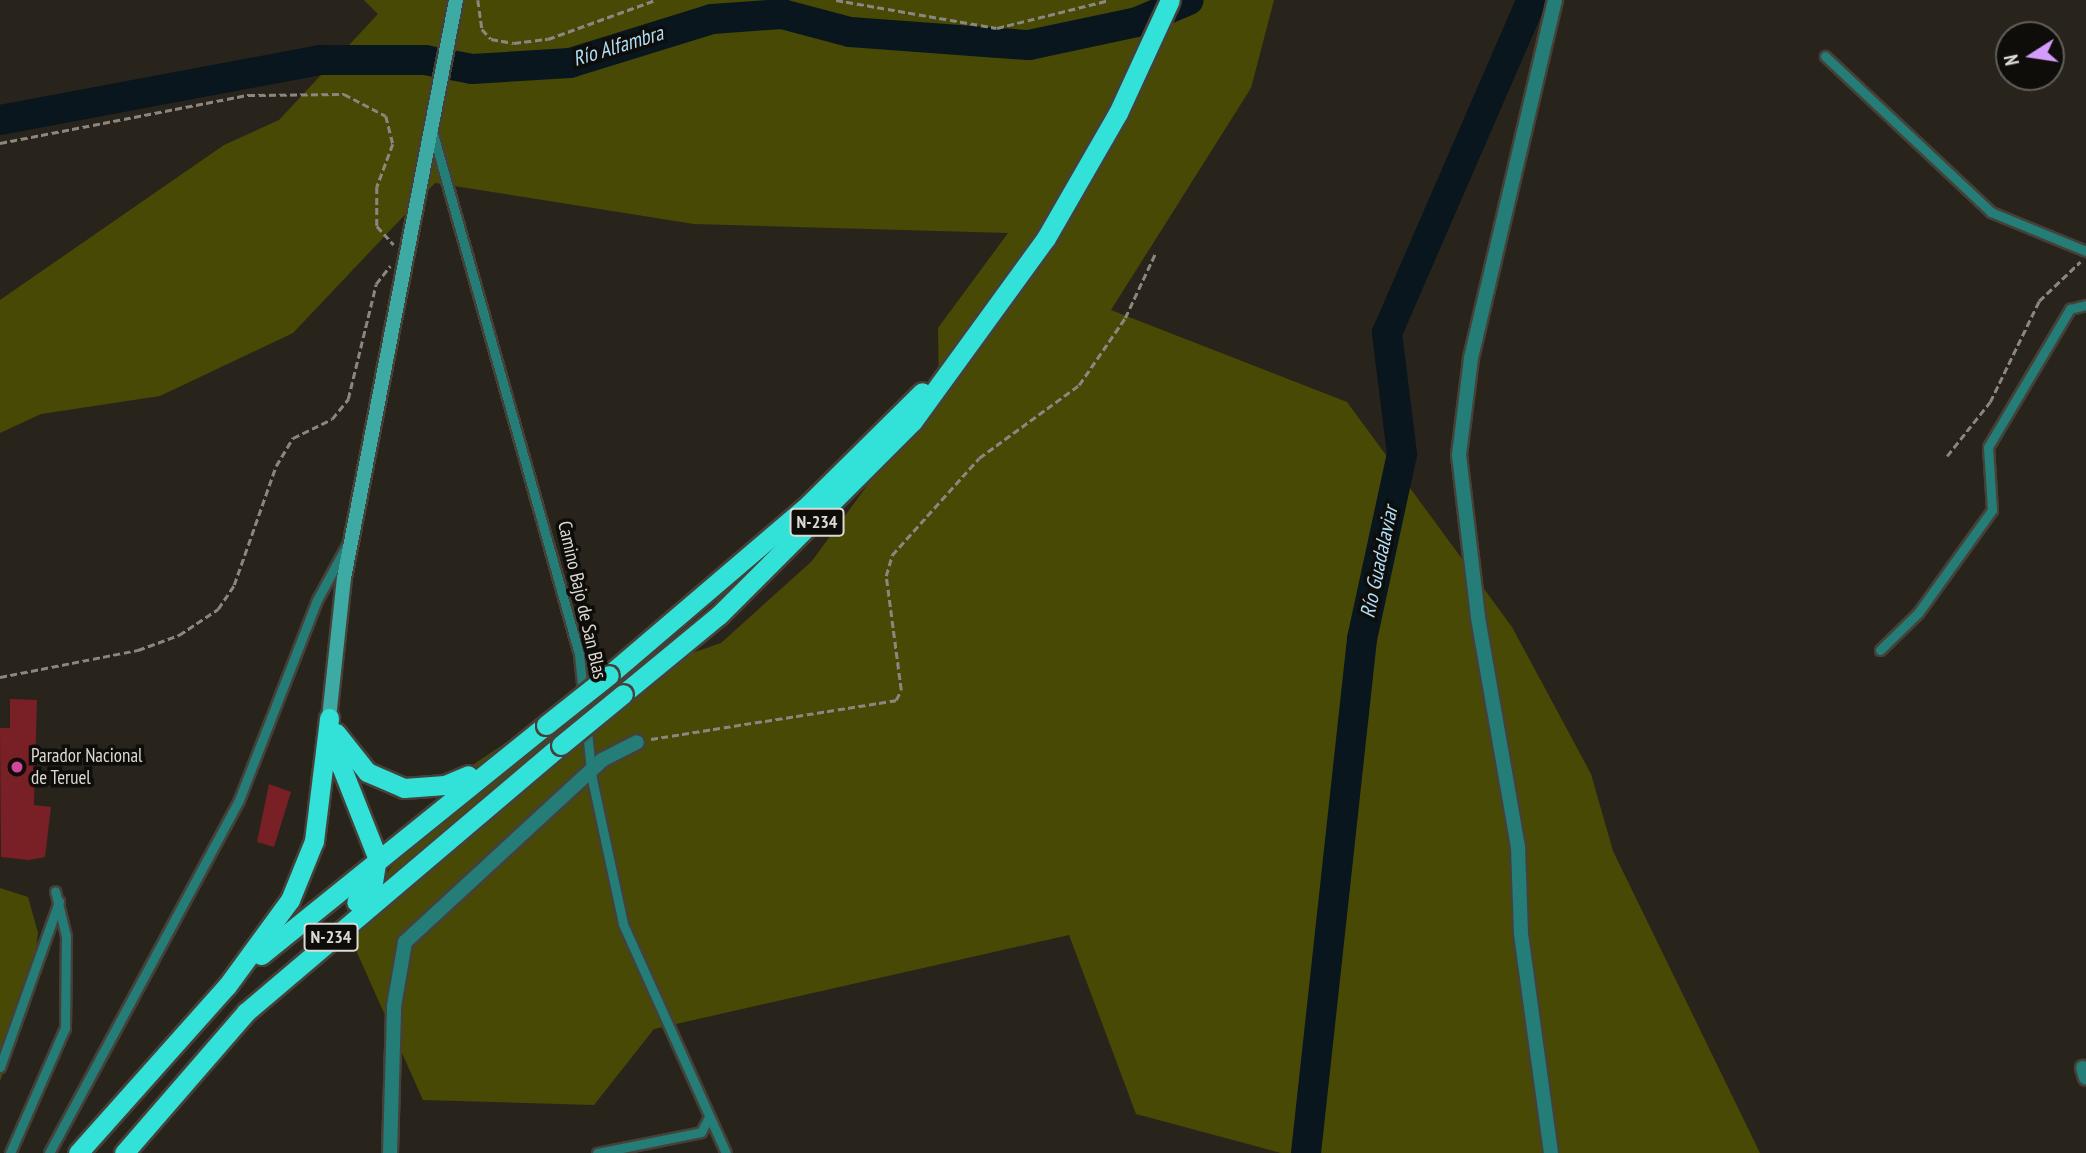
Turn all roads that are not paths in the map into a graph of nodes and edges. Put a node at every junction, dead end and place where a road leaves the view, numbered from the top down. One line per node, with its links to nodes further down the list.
1 (456, 0): 5 (main road)
2 (1170, 0): 8 (highway, N-234)
3 (1555, 0): 27 (street)
4 (1825, 56): 6 (lane)
5 (432, 130): 9 (main road); 14 (lane, Camino Bajo de San Blas)
6 (2086, 251)
7 (2086, 305): 10 (lane)
8 (986, 326): 13 (highway, N-234, bridge); 19 (highway, N-234, bridge)
9 (354, 531): 11 (main road); 21 (lane)
10 (1880, 650)
11 (333, 726): 13 (highway); 15 (highway); 16 (highway)
12 (638, 742): 14 (street)
13 (491, 765): 15 (highway, N-234)
14 (591, 770): 18 (lane, Camino Bajo de San Blas); 24 (street)
15 (377, 857): 16 (highway, N-234); 19 (highway)
16 (226, 986): 22 (highway, N-234)
17 (0, 1067): 20 (lane)
18 (709, 1116): 25 (lane); 26 (lane, Camino Bajo de San Blas)
19 (138, 1136): 23 (highway, N-234)
20 (10, 1153)
21 (48, 1153)
22 (78, 1153)
23 (124, 1153)
24 (390, 1153)
25 (597, 1153)
26 (726, 1153)
27 (1551, 1153)

